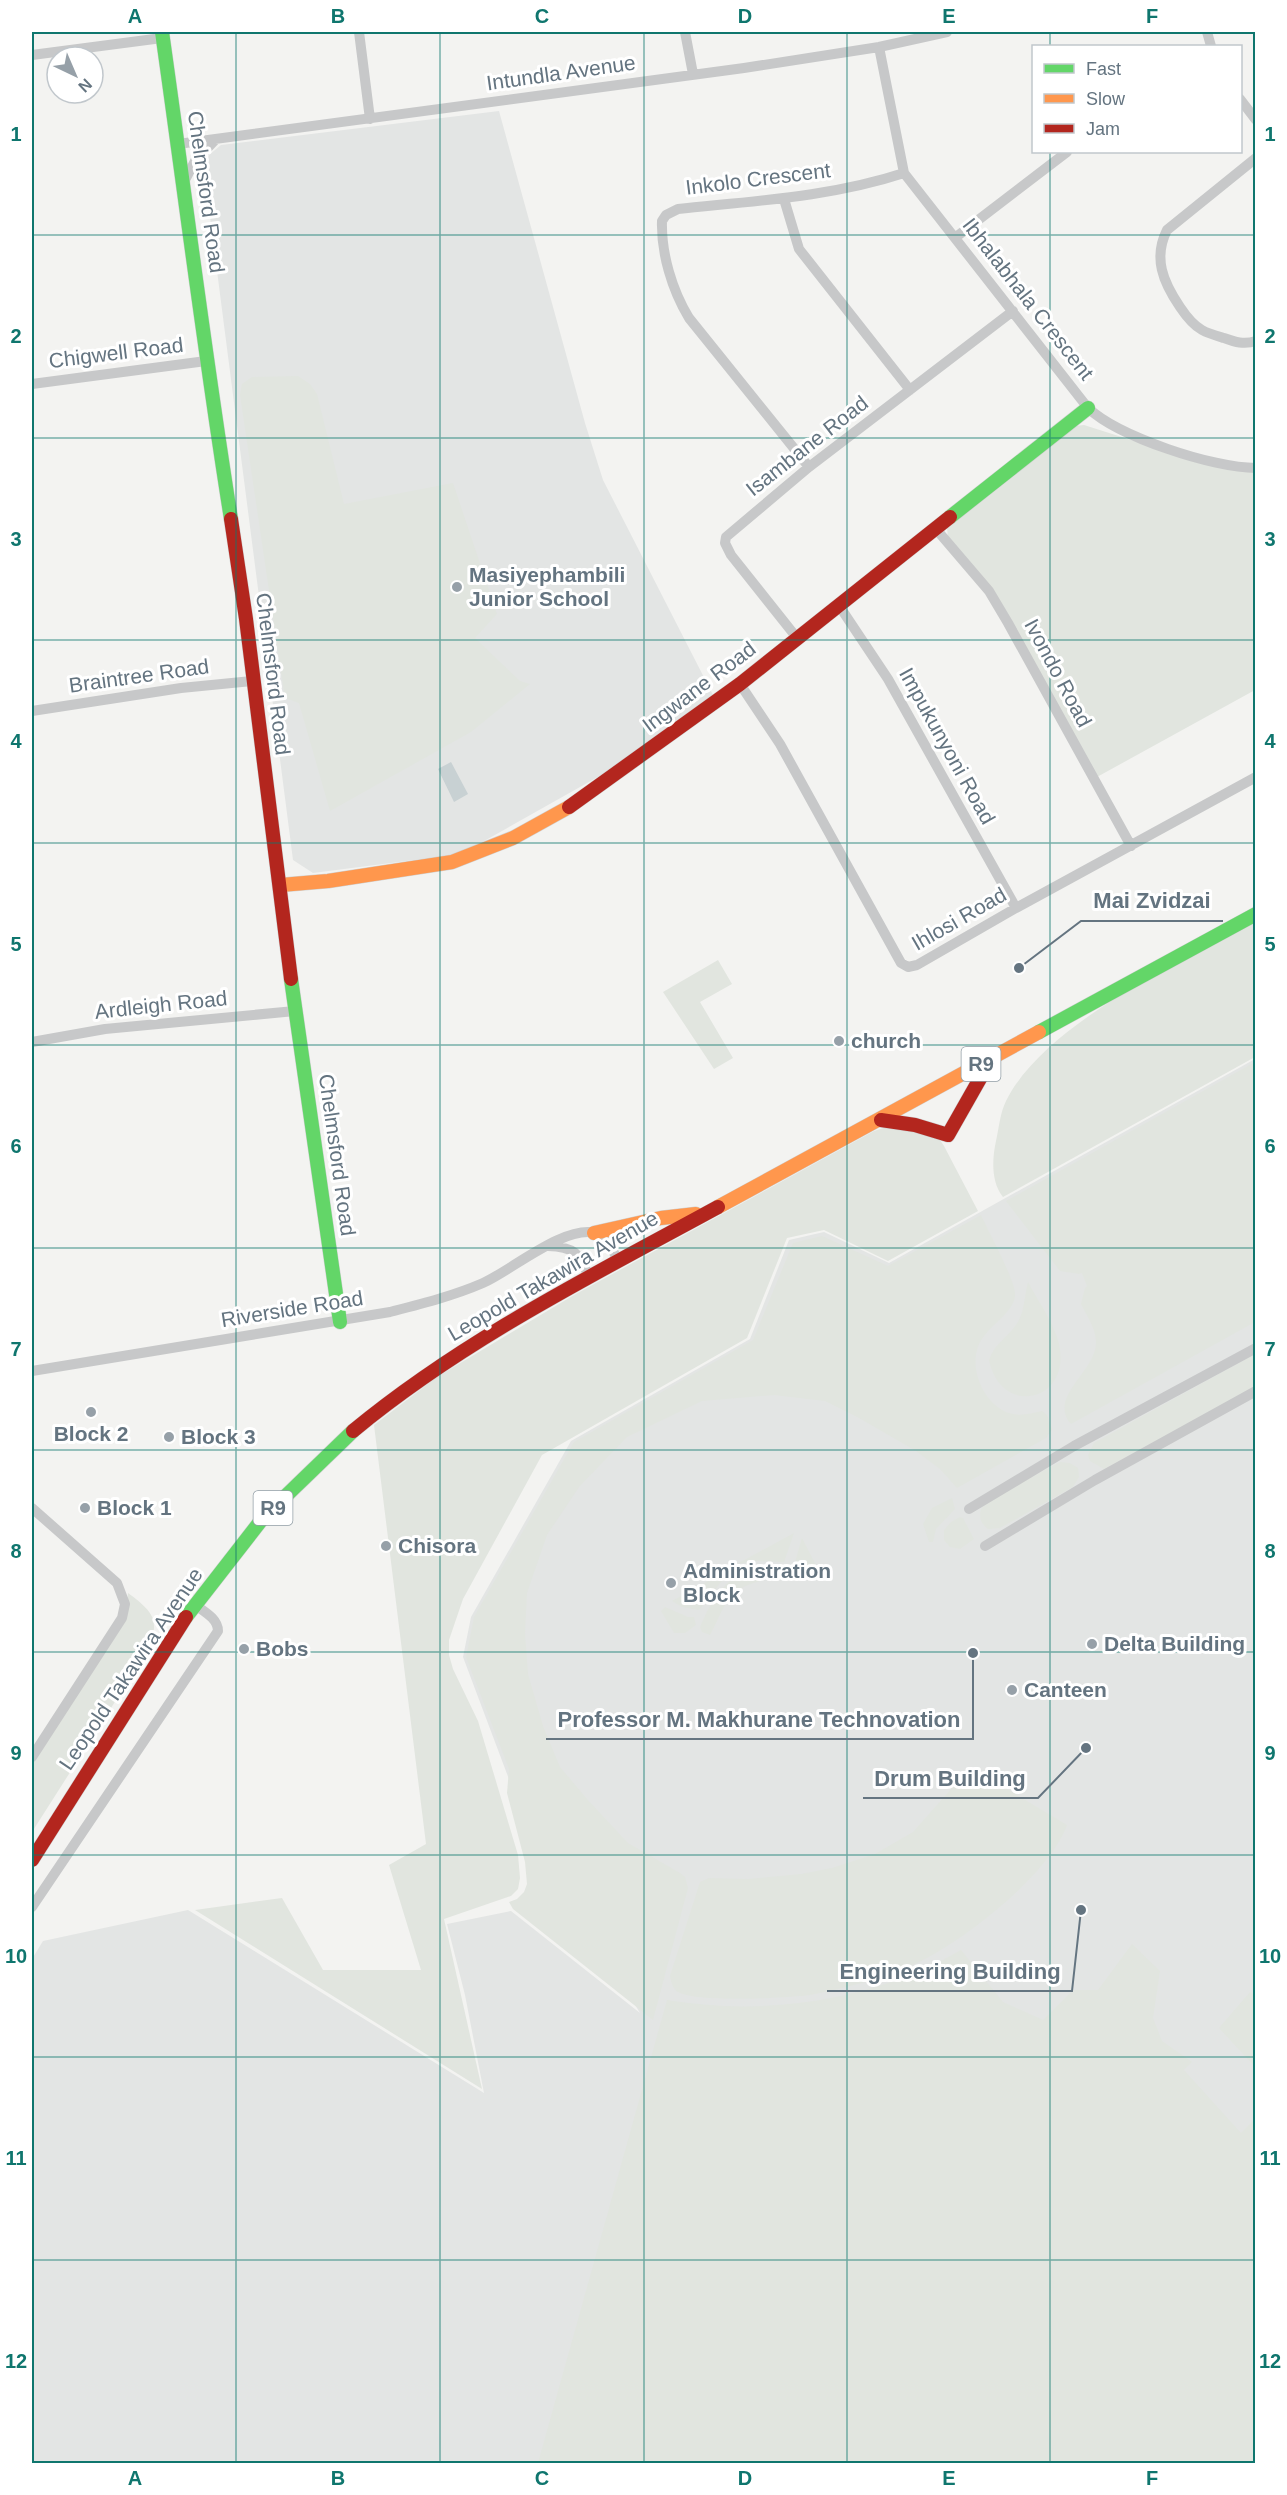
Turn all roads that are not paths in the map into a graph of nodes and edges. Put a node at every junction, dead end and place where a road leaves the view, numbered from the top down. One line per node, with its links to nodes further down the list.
1 (359, 32): 9 (street)
2 (685, 32): 7 (street)
3 (947, 32): 5 (street, Intundla Avenue)
4 (162, 35): 6 (street); 12 (main road, Chelmsford Road)
5 (879, 47): 7 (street, Intundla Avenue); 15 (street, Ibhalabhala Crescent)
6 (32, 55)
7 (693, 74): 9 (street, Intundla Avenue)
8 (1242, 102): 10 (street)
9 (370, 119): 11 (street, Intundla Avenue)
10 (1256, 120)
11 (216, 139): 12 (street, Intundla Avenue); 16 (street)
12 (178, 144): 16 (main road, Chelmsford Road)
13 (1066, 153): 18 (street)
14 (1256, 158): 20 (street)
15 (904, 173): 17 (street, Inkolo Crescent); 18 (street, Ibhalabhala Crescent)
16 (184, 182): 21 (main road, Chelmsford Road)
17 (784, 199): 23 (street); 25 (street, Inkolo Crescent)
18 (956, 237): 19 (street, Ibhalabhala Crescent)
19 (1012, 311): 23 (street, Isambane Road); 24 (street, Ibhalabhala Crescent)
20 (1256, 341)
21 (206, 361): 22 (street, Chigwell Road); 30 (main road, Chelmsford Road)
22 (32, 384)
23 (910, 390): 25 (street, Isambane Road)
24 (1088, 408): 26 (street, Ibhalabhala Crescent); 27 (main road, Ingwane Road)
25 (809, 467): 29 (street, Isambane Road)
26 (1256, 468)
27 (936, 529): 28 (main road, Ingwane Road); 34 (street, Ivondo Road)
28 (840, 607): 29 (main road, Ingwane Road); 36 (street, Impukunyoni Road)
29 (797, 638): 31 (main road, Ingwane Road)
30 (252, 681): 32 (street, Braintree Road); 35 (main road, Chelmsford Road)
31 (740, 684): 35 (main road, Ingwane Road); 36 (street, Ihlosi Road)
32 (32, 711)
33 (1256, 777): 34 (street, Ihlosi Road)
34 (1131, 846): 36 (street, Ihlosi Road)
35 (281, 885): 38 (main road, Chelmsford Road)
36 (1016, 908)
37 (1256, 914): 40 (main road, Leopold Takawira Avenue / R9)
38 (295, 1011): 39 (street, Ardleigh Road); 47 (main road, Chelmsford Road)
39 (32, 1042)
40 (993, 1057): 41 (main road, Leopold Takawira Avenue / R9); 41 (main road)
41 (881, 1120): 42 (main road, Leopold Takawira Avenue / R9)
42 (705, 1213): 43 (main road); 45 (main road, Leopold Takawira Avenue / R9)
43 (594, 1233): 44 (street, Riverside Road); 45 (street)
44 (545, 1245): 46 (street); 47 (street, Riverside Road)
45 (618, 1261): 46 (main road, Leopold Takawira Avenue / R9)
46 (589, 1277): 54 (main road, Leopold Takawira Avenue / R9)
47 (340, 1322): 49 (street, Riverside Road)
48 (1256, 1348): 52 (street)
49 (32, 1371)
50 (1256, 1391): 53 (street)
51 (32, 1508): 55 (street)
52 (969, 1509)
53 (985, 1546)
54 (194, 1604): 56 (main road, Leopold Takawira Avenue / R9); 57 (street)
55 (32, 1757)
56 (32, 1860)
57 (32, 1907)

